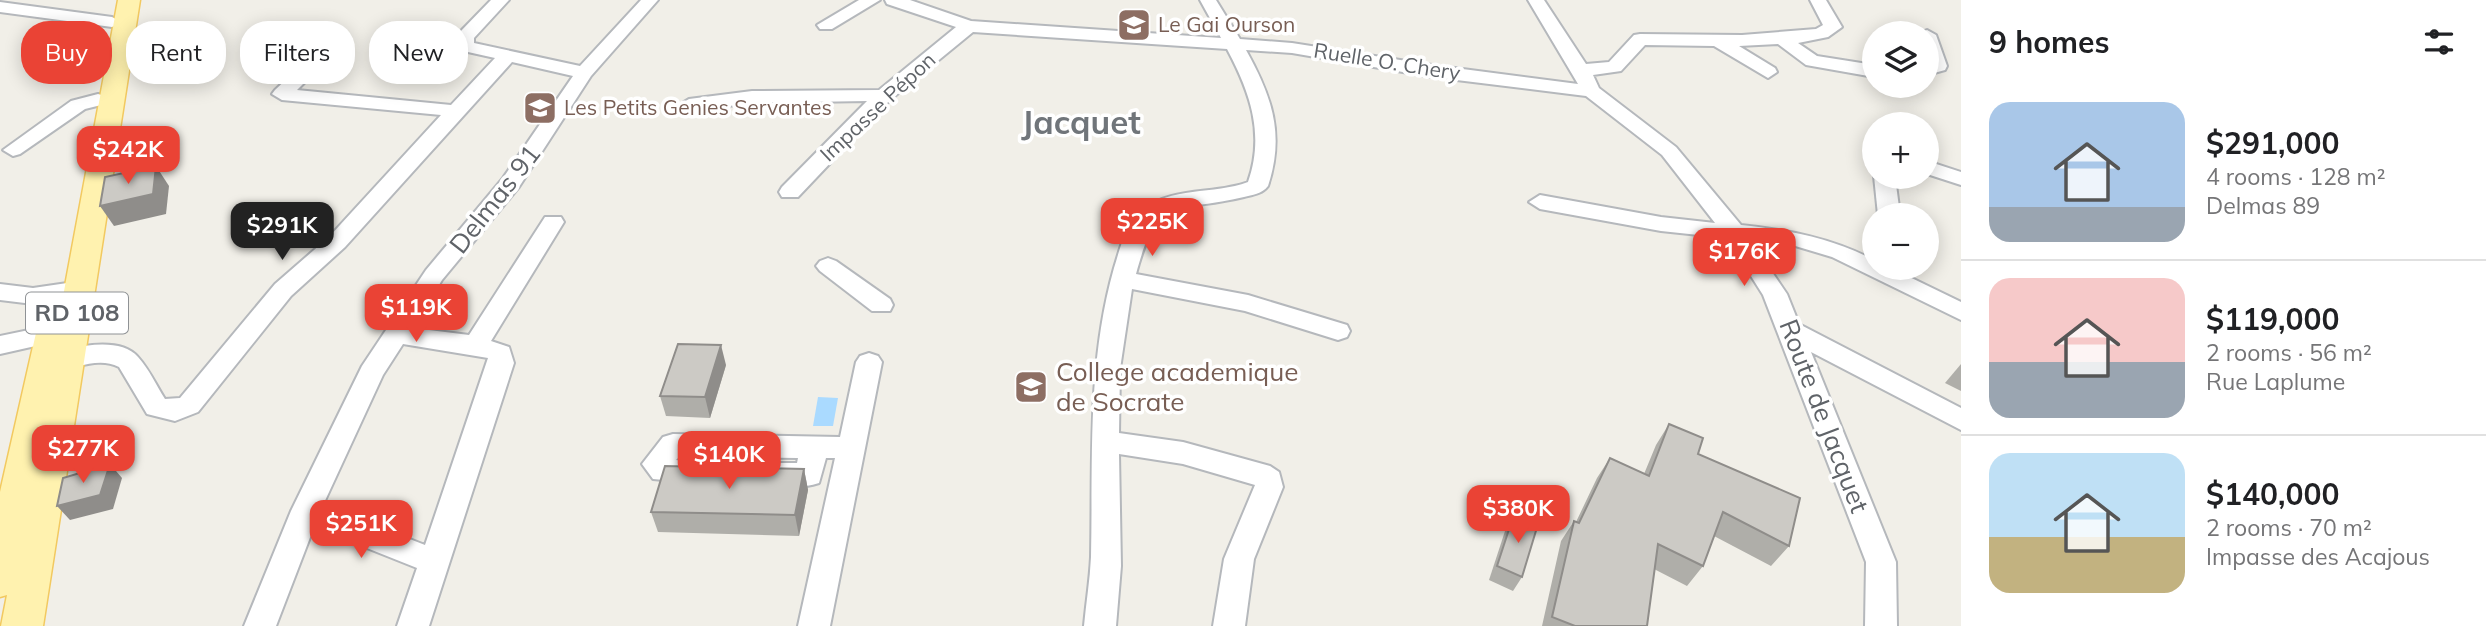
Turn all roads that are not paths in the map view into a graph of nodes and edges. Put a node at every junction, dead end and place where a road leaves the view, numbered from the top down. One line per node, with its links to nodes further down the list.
1 (501, 0): 16 (street)
2 (650, 0): 19 (street, Delmas 91)
3 (872, 0): 11 (street)
4 (893, 0): 8 (street, Ruelle O. Chery)
5 (1208, 0): 15 (street)
6 (1536, 0): 20 (street, Route de Jacquet)
7 (1818, 0): 13 (street, Ruelle O. Chery)
8 (938, 6): 12 (street, Ruelle O. Chery)
9 (119, 7): 10 (street); 23 (main road, RD 108); 38 (main road, RD 108)
10 (4, 11)
11 (826, 25)
12 (969, 26): 15 (street, Ruelle O. Chery); 22 (street, Impasse Pépon)
13 (1782, 39): 14 (street, Ruelle O. Chery); 17 (street)
14 (1717, 40): 18 (street); 20 (street, Ruelle O. Chery)
15 (1231, 43): 20 (street, Ruelle O. Chery); 35 (street)
16 (506, 58): 19 (street); 25 (street)
17 (1862, 69)
18 (1768, 72)
19 (584, 73): 43 (street, Delmas 91)
20 (1586, 80): 32 (street, Route de Jacquet)
21 (293, 84): 25 (street)
22 (883, 96): 24 (street); 29 (street, Impasse Pépon)
23 (98, 100): 26 (street); 38 (main road, RD 108)
24 (690, 105)
25 (456, 111): 46 (street)
26 (13, 150)
27 (1939, 171): 28 (street)
28 (1961, 179)
29 (790, 192)
30 (1540, 202): 32 (street)
31 (553, 222): 45 (street)
32 (1732, 230): 33 (street); 42 (street, Route de Jacquet)
33 (1862, 261)
34 (828, 266): 39 (street)
35 (1122, 279): 41 (street); 49 (street)
36 (1905, 280): 40 (street)
37 (0, 292): 38 (street)
38 (70, 292): 46 (main road, RD 108)
39 (881, 305)
40 (1961, 312)
41 (1338, 331)
42 (1792, 331): 48 (street); 61 (street, Route de Jacquet)
43 (395, 334): 45 (street); 52 (street, Delmas 91)
44 (0, 345): 46 (street)
45 (477, 345): 53 (street)
46 (56, 352): 54 (main road, RD 108); 55 (main road, RD 108)
47 (869, 362): 51 (street)
48 (1958, 423)
49 (1104, 441): 59 (street); 60 (street)
50 (814, 448): 50 (street); 51 (street)
51 (851, 448): 58 (street)
52 (306, 511): 53 (street); 56 (street, Delmas 91)
53 (435, 562): 57 (street)
54 (0, 580)
55 (22, 626)
56 (260, 626)
57 (413, 626)
58 (814, 626)
59 (1100, 626)
60 (1229, 626)
61 (1881, 626)

